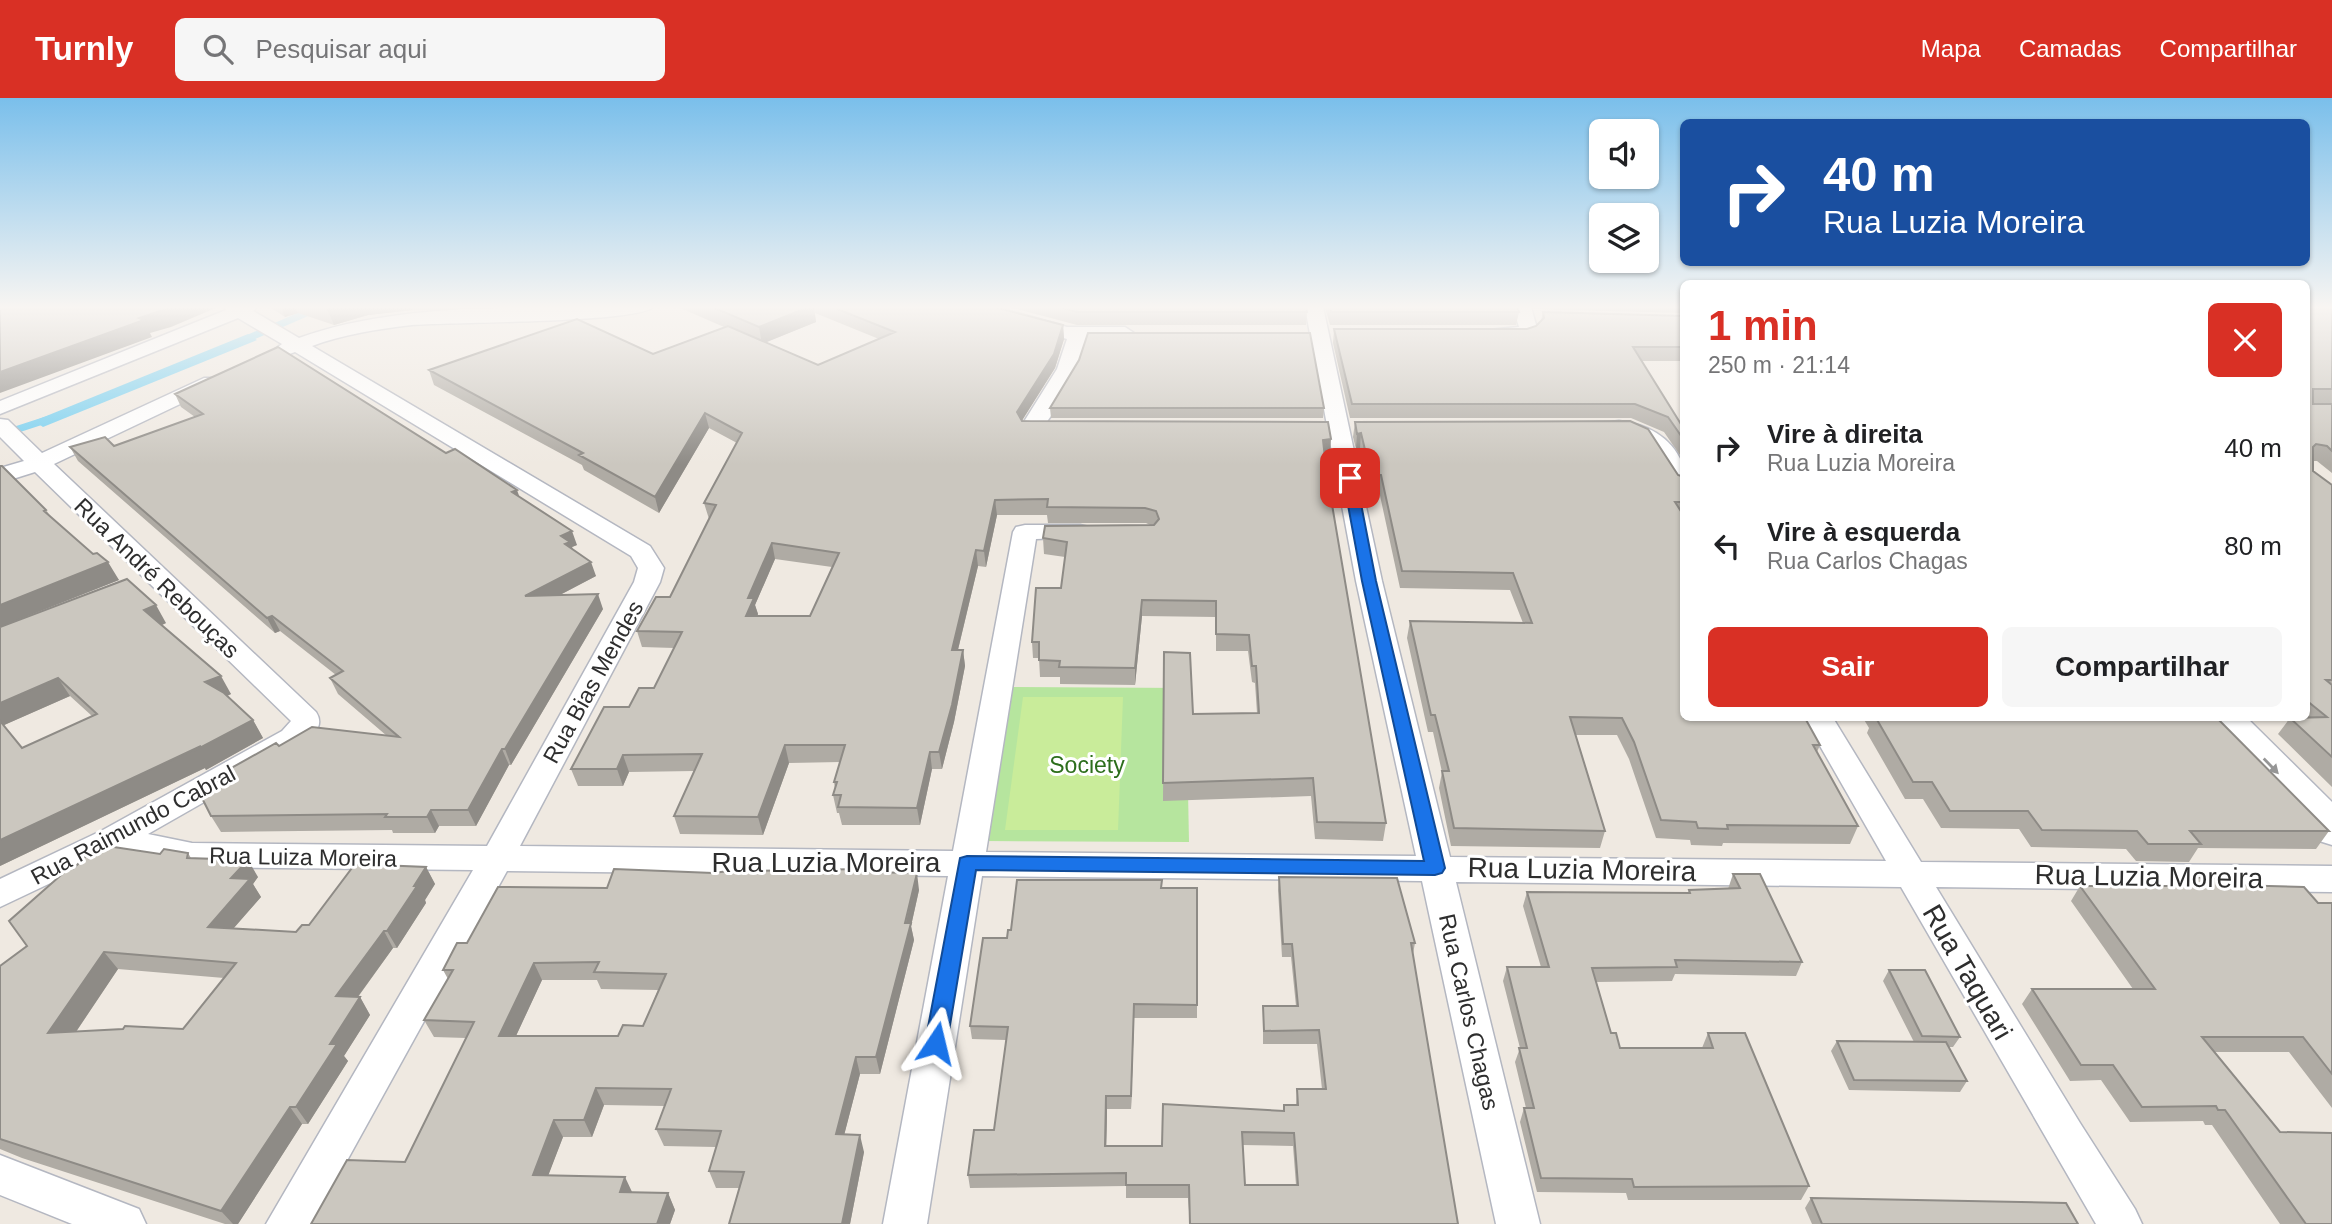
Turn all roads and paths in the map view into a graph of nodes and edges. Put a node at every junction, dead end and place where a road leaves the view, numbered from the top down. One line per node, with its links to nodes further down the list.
1 (117, 360): 6 (street)
2 (307, 360): 21 (street, Rua Bias Mendes)
3 (1071, 360): 8 (street)
4 (1325, 360): 23 (street, Rua Carlos Chagas)
5 (231, 373): 10 (street)
6 (0, 408)
7 (1592, 426): 12 (street)
8 (1058, 428)
9 (4, 430): 10 (street, Rua André Rebouças)
10 (39, 463): 11 (street); 14 (street, Rua André Rebouças)
11 (0, 476)
12 (1680, 478)
13 (1105, 532): 22 (street)
14 (155, 576): 15 (street); 18 (street, Rua André Rebouças)
15 (129, 587)
16 (1821, 721): 24 (street, Rua Taquari)
17 (2227, 721): 19 (street, one-way to 19)
18 (301, 732): 20 (street, Rua Raimundo Cabral)
19 (2332, 829)
20 (113, 839): 21 (street, Rua Luiza Moreira); 26 (street, Rua Raimundo Cabral)
21 (496, 860): 22 (street, Rua Luzia Moreira); 29 (street, Rua Bias Mendes)
22 (967, 863): 23 (street, Rua Luzia Moreira); 30 (street)
23 (1435, 868): 24 (street, Rua Luzia Moreira); 31 (street, Rua Carlos Chagas)
24 (1909, 872): 25 (street, Rua Luzia Moreira); 32 (street, Rua Taquari)
25 (2332, 879)
26 (0, 894)
27 (0, 1175): 28 (street)
28 (124, 1224)
29 (288, 1224)
30 (905, 1224)
31 (1518, 1224)
32 (2120, 1224)

